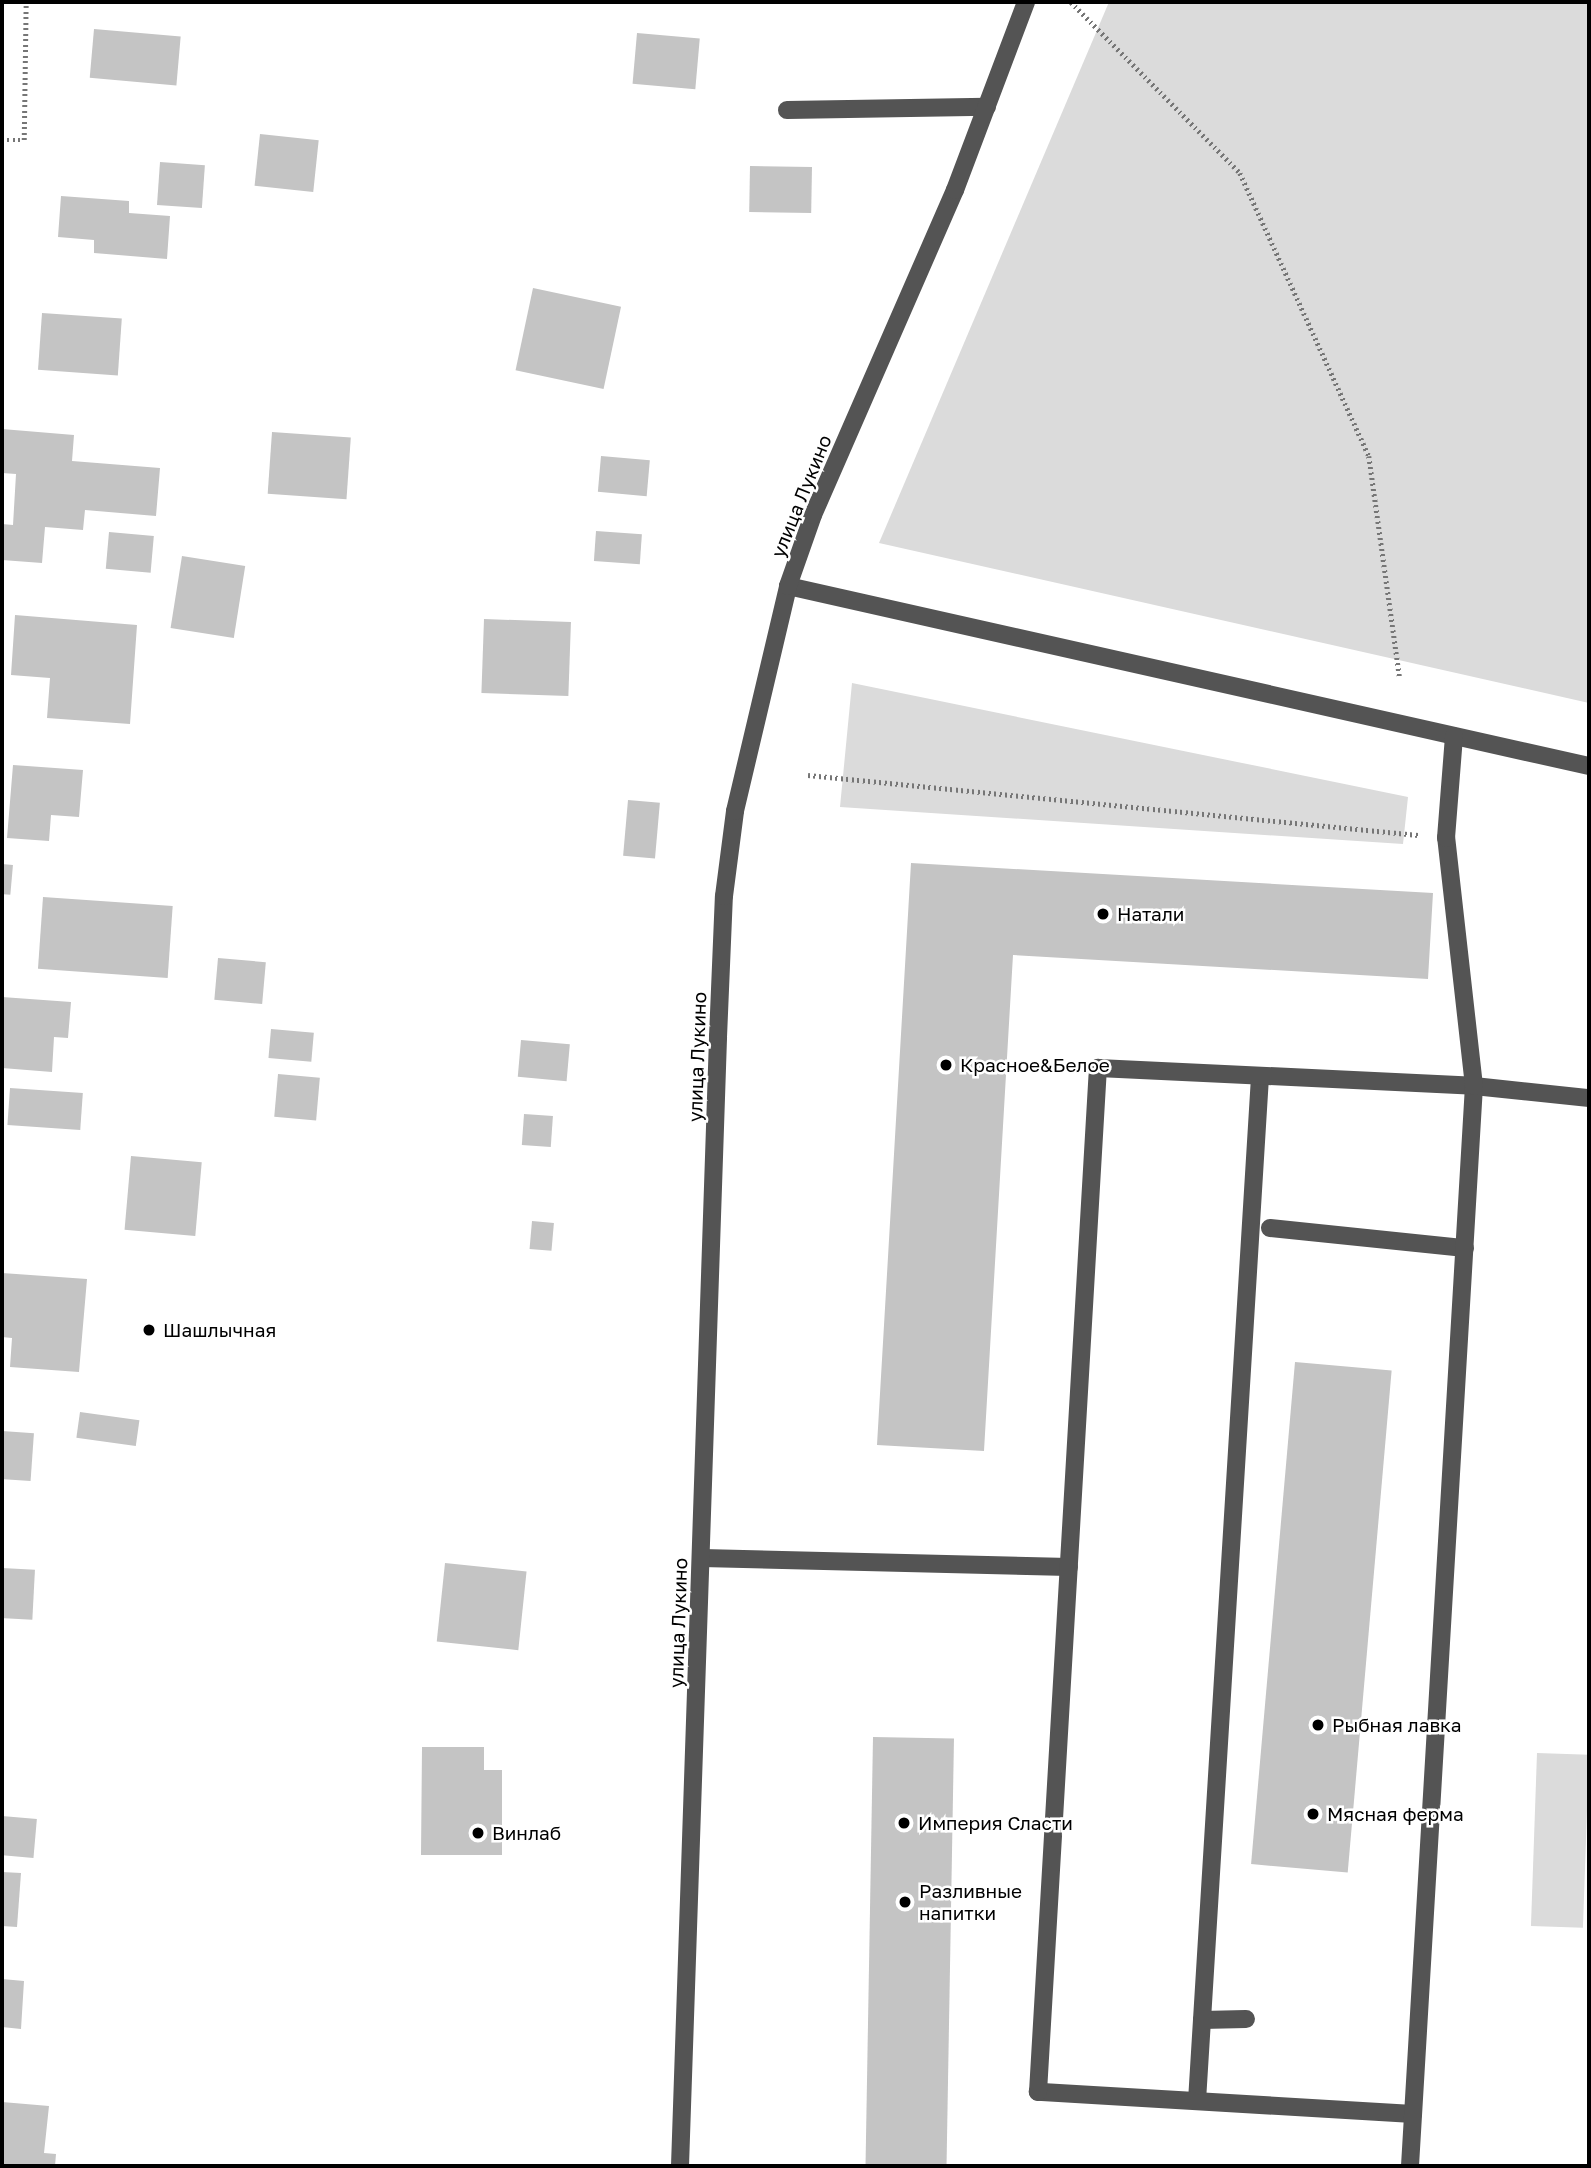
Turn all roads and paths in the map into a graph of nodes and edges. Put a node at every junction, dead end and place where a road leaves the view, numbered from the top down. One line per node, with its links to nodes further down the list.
1 (26, 2): 6 (path)
2 (1026, 2): 4 (street, улица Лукино)
3 (1071, 2): 8 (path)
4 (987, 107): 5 (street); 7 (street, улица Лукино)
5 (787, 110)
6 (2, 140)
7 (788, 586): 9 (street); 18 (street, улица Лукино)
8 (1400, 679)
9 (1454, 736): 10 (street); 12 (street)
10 (1589, 766)
11 (808, 775): 12 (path)
12 (1446, 838): 14 (street)
13 (1260, 1076): 14 (street); 19 (street); 21 (street)
14 (1474, 1086): 15 (street); 17 (street)
15 (1589, 1098)
16 (1270, 1228): 17 (street)
17 (1465, 1248): 23 (street)
18 (702, 1558): 19 (street); 24 (street, улица Лукино)
19 (1069, 1567): 22 (street)
20 (1246, 2019): 21 (street)
21 (1202, 2020): 22 (street)
22 (1197, 2101): 23 (street)
23 (1413, 2114): 25 (street)
24 (680, 2166)
25 (1410, 2166)

